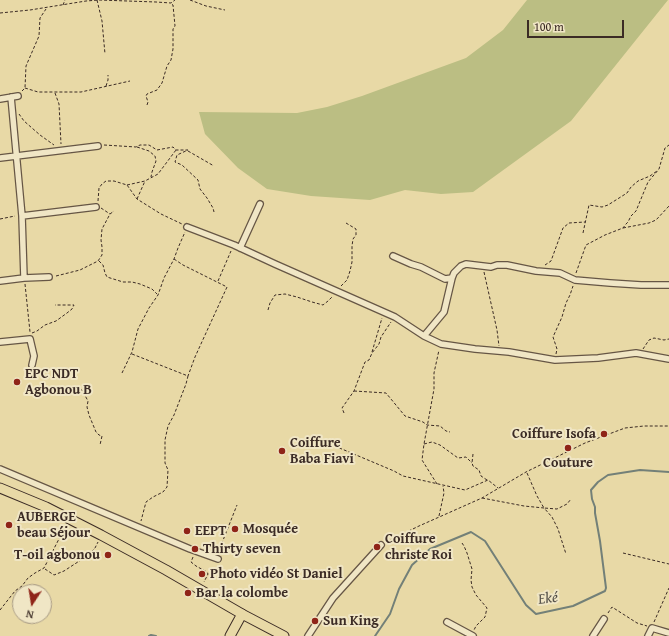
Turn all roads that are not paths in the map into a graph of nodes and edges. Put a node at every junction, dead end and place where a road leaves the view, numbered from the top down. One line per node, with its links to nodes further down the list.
1 (18, 96): 2 (street)
2 (11, 97): 3 (street); 5 (street)
3 (0, 99)
4 (98, 146): 5 (street)
5 (17, 156): 6 (street); 9 (street)
6 (0, 158)
7 (260, 204): 11 (street)
8 (96, 206): 9 (street)
9 (22, 216): 14 (street)
10 (187, 227): 11 (street)
11 (240, 248): 18 (street)
12 (393, 256): 15 (street)
13 (49, 277): 14 (street)
14 (24, 278): 16 (street)
15 (452, 278): 17 (street); 18 (street)
16 (0, 281)
17 (669, 285)
18 (424, 336): 20 (street)
19 (0, 342): 21 (street)
20 (669, 359)
21 (32, 365)
22 (0, 469): 25 (street)
23 (0, 488): 26 (main road)
24 (381, 545): 32 (street)
25 (217, 559)
26 (242, 614): 30 (main road); 31 (main road)
27 (604, 619): 34 (street)
28 (447, 622): 33 (street)
29 (669, 633): 35 (street)
30 (230, 636)
31 (284, 636)
32 (308, 636)
33 (473, 636)
34 (593, 636)
35 (648, 636)

